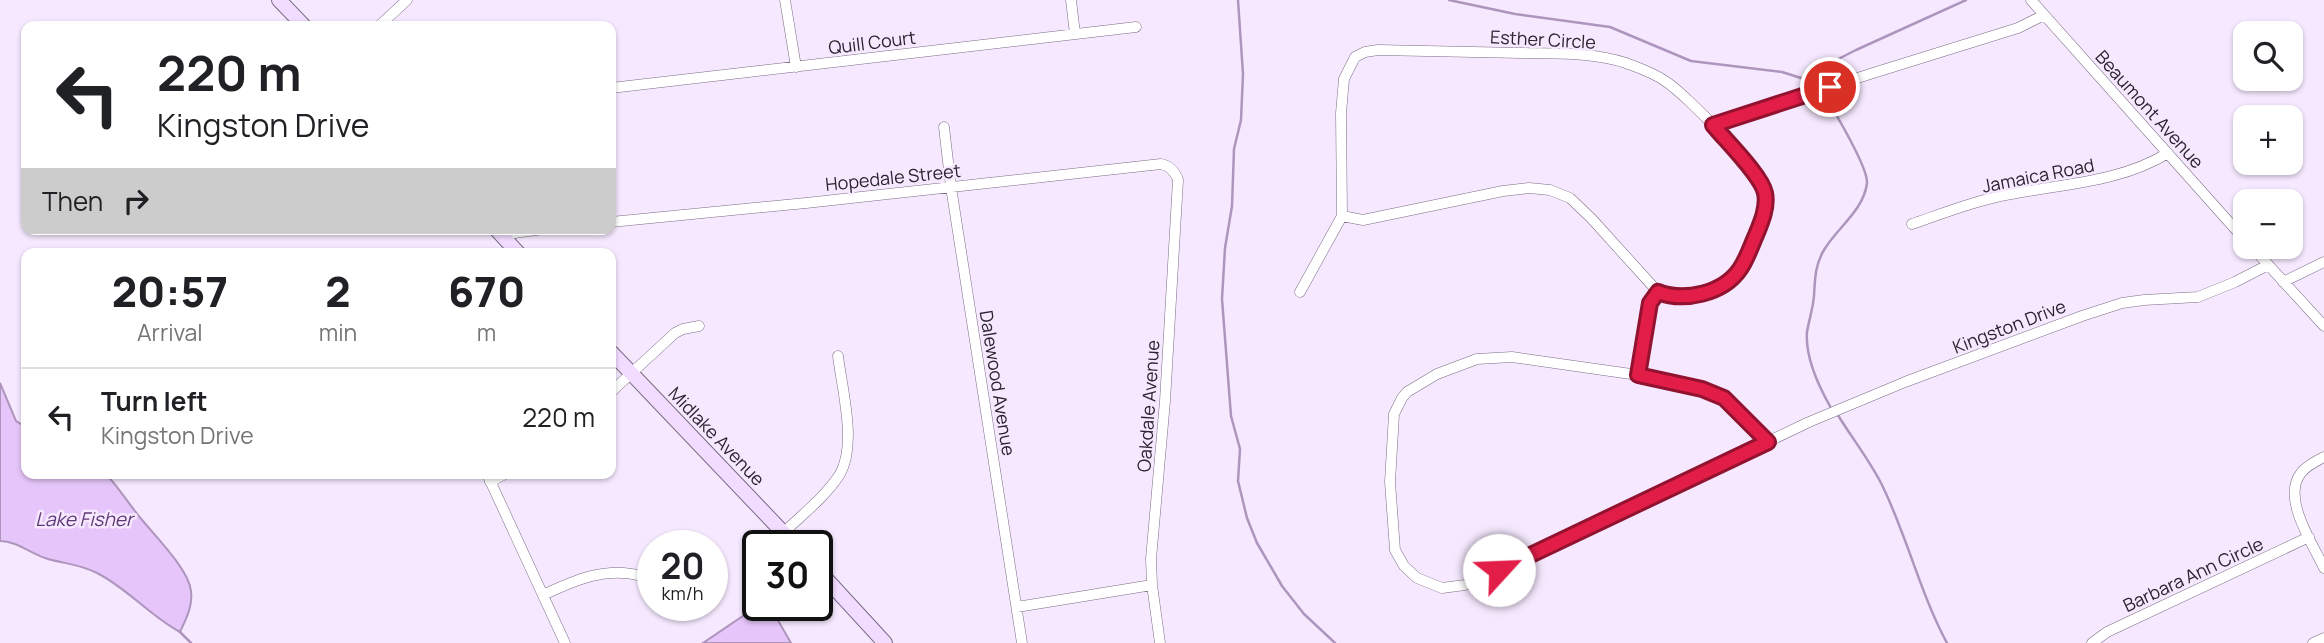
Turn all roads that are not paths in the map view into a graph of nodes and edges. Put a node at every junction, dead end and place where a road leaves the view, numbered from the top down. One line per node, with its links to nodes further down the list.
1 (279, 0): 7 (street)
2 (407, 0): 8 (street)
3 (785, 0): 11 (street)
4 (1071, 0): 10 (street)
5 (2031, 0): 6 (street, Beaumont Avenue)
6 (2044, 15): 13 (street); 15 (street, Beaumont Avenue)
7 (299, 21)
8 (384, 21)
9 (1136, 27): 10 (street, Quill Court)
10 (1075, 33): 11 (street, Quill Court)
11 (796, 67): 12 (street, Quill Court)
12 (616, 87)
13 (1713, 125): 18 (street, Esther Circle); 29 (street, Esther Circle)
14 (944, 127): 17 (street, Dalewood Avenue)
15 (2168, 153): 20 (street, Jamaica Road); 21 (street, Beaumont Avenue)
16 (1175, 172): 17 (street, Hopedale Street); 45 (street, Oakdale Avenue)
17 (951, 187): 19 (street, Hopedale Street); 48 (street, Dalewood Avenue)
18 (1342, 216): 28 (street, Esther Circle); 29 (street)
19 (616, 221)
20 (1912, 225)
21 (2233, 226)
22 (501, 235): 23 (street)
23 (513, 248)
24 (2263, 259): 26 (street)
25 (2324, 262): 27 (street)
26 (2268, 265): 27 (street); 37 (street, Kingston Drive)
27 (2283, 282): 31 (street)
28 (1300, 292)
29 (1658, 292): 35 (street)
30 (699, 326): 34 (street)
31 (2324, 326)
32 (838, 356): 41 (street)
33 (616, 357): 34 (street, Midlake Avenue)
34 (631, 373): 36 (street); 40 (street, Midlake Avenue)
35 (1638, 375): 37 (street, Kingston Drive); 37 (street, Kingston Drive)
36 (616, 387)
37 (1768, 442)
38 (2324, 457): 42 (street)
39 (489, 479): 47 (street)
40 (780, 530)
41 (786, 530)
42 (2309, 537): 43 (street); 54 (street, Barbara Ann Circle)
43 (2324, 568)
44 (637, 576): 47 (street)
45 (1152, 585): 48 (street); 53 (street, Oakdale Avenue)
46 (833, 586): 51 (street)
47 (542, 595): 50 (street)
48 (1017, 607): 52 (street, Dalewood Avenue)
49 (2324, 638): 55 (street)
50 (565, 643)
51 (885, 643)
52 (1022, 643)
53 (1160, 643)
54 (2092, 643)
55 (2313, 643)

